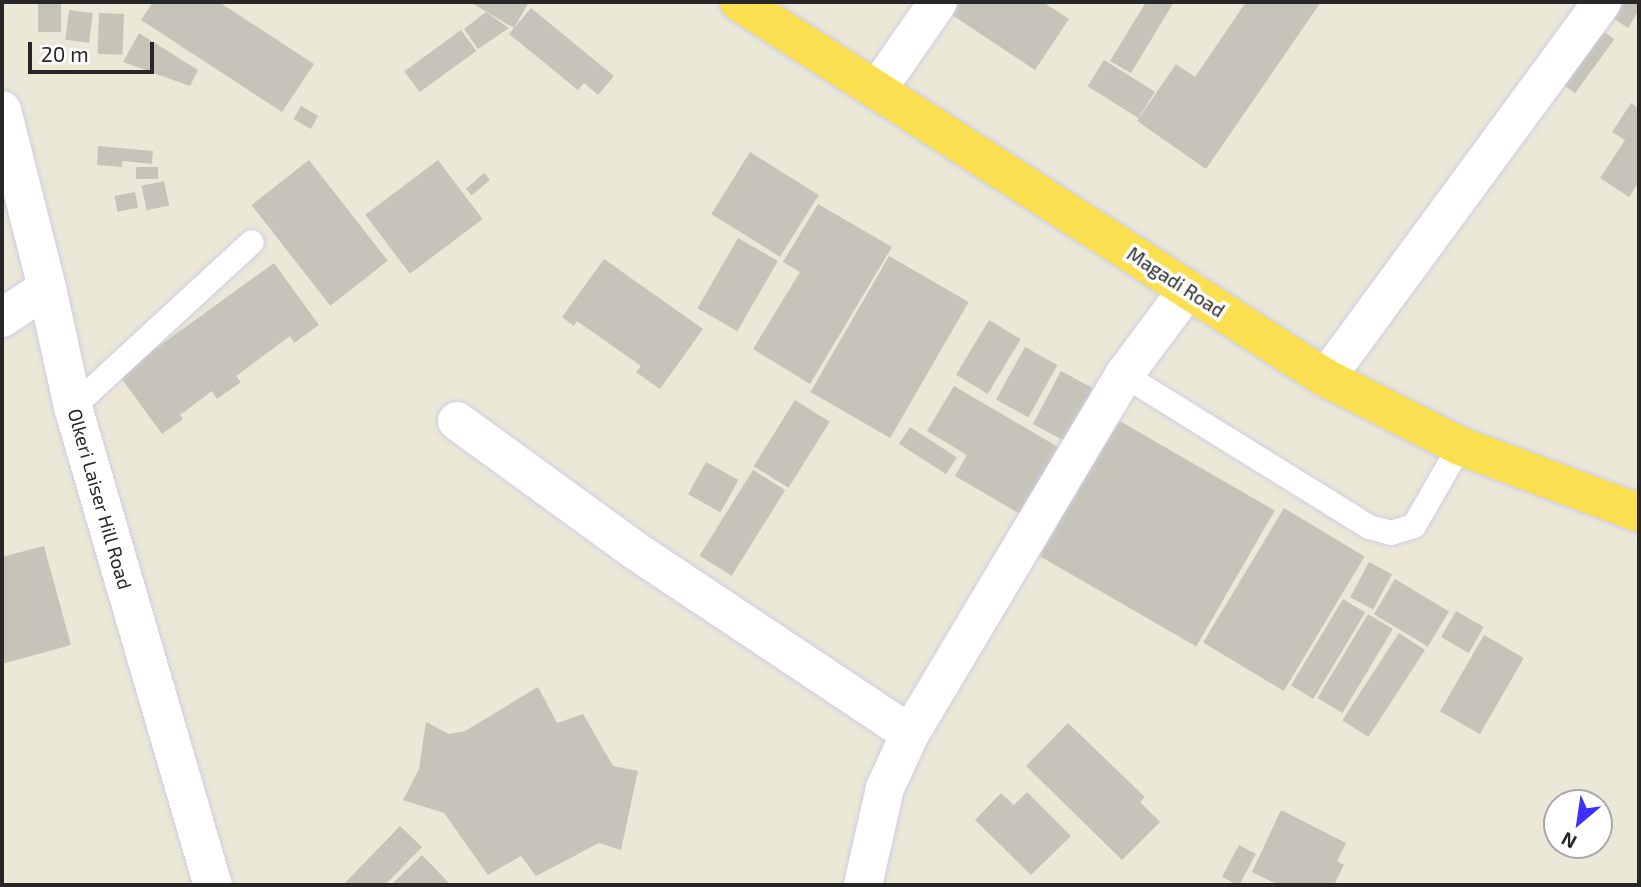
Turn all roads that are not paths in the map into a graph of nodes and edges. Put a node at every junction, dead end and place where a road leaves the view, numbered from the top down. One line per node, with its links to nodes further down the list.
1 (739, 2): 4 (highway, Magadi Road)
2 (938, 2): 4 (street)
3 (1602, 2): 11 (street)
4 (877, 90): 8 (highway, Magadi Road)
5 (2, 110): 7 (street, Olkeri Laiser Hill Road)
6 (252, 242): 12 (lane)
7 (47, 288): 9 (street); 12 (street, Olkeri Laiser Hill Road)
8 (1188, 289): 10 (street); 11 (highway, Magadi Road)
9 (2, 318)
10 (1124, 375): 14 (lane); 16 (street)
11 (1326, 378): 14 (highway, Magadi Road)
12 (73, 407): 17 (street, Olkeri Laiser Hill Road)
13 (457, 421): 16 (street)
14 (1460, 446): 15 (highway, Magadi Road)
15 (1639, 513)
16 (911, 734): 18 (street)
17 (213, 885)
18 (863, 885)

